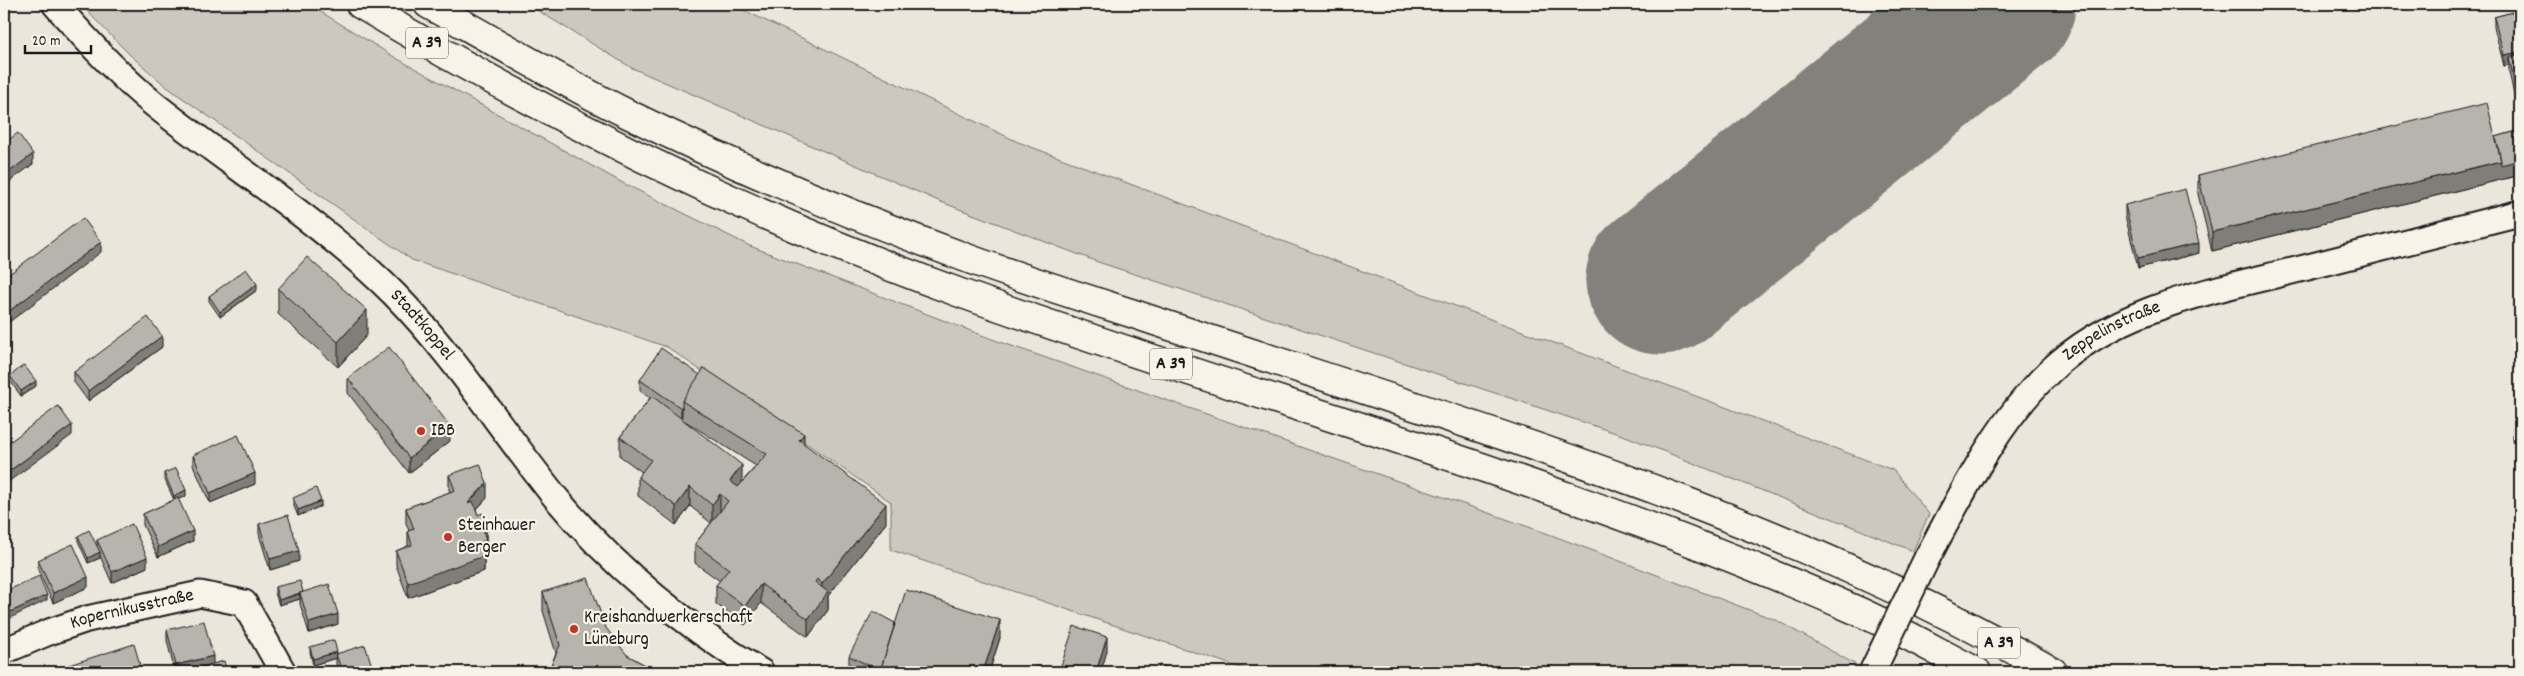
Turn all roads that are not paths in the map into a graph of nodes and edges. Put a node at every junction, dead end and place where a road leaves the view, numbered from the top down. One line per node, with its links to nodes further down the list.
1 (55, 4): 7 (street, Stadtkoppel)
2 (360, 4): 9 (highway, A 39)
3 (428, 4): 10 (highway, A 39)
4 (2520, 213): 8 (street, Zeppelinstraße, bridge)
5 (4, 652): 6 (street, Kopernikusstraße)
6 (283, 672)
7 (761, 672)
8 (1872, 672)
9 (1977, 672)
10 (2053, 672)

